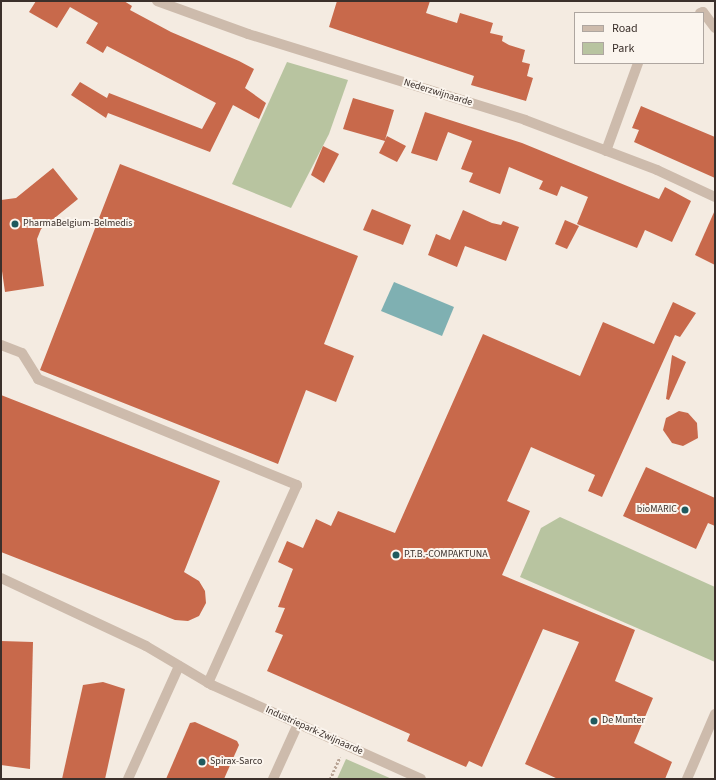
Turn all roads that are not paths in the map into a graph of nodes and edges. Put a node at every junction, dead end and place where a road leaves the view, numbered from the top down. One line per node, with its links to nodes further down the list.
1 (157, 1): 5 (street, Nederzwijnaarde)
2 (704, 13): 3 (street)
3 (715, 28)
4 (638, 64): 5 (street)
5 (606, 151): 6 (street, Nederzwijnaarde)
6 (715, 197)
7 (1, 345): 10 (street)
8 (1, 578): 9 (street, Industriepark-Zwijnaarde)
9 (180, 666): 10 (street, Industriepark-Zwijnaarde); 13 (street)
10 (208, 683): 12 (street, Industriepark-Zwijnaarde)
11 (715, 714): 16 (street)
12 (298, 724): 14 (street); 15 (street, Industriepark-Zwijnaarde)
13 (128, 779)
14 (273, 779)
15 (421, 779)
16 (687, 779)

